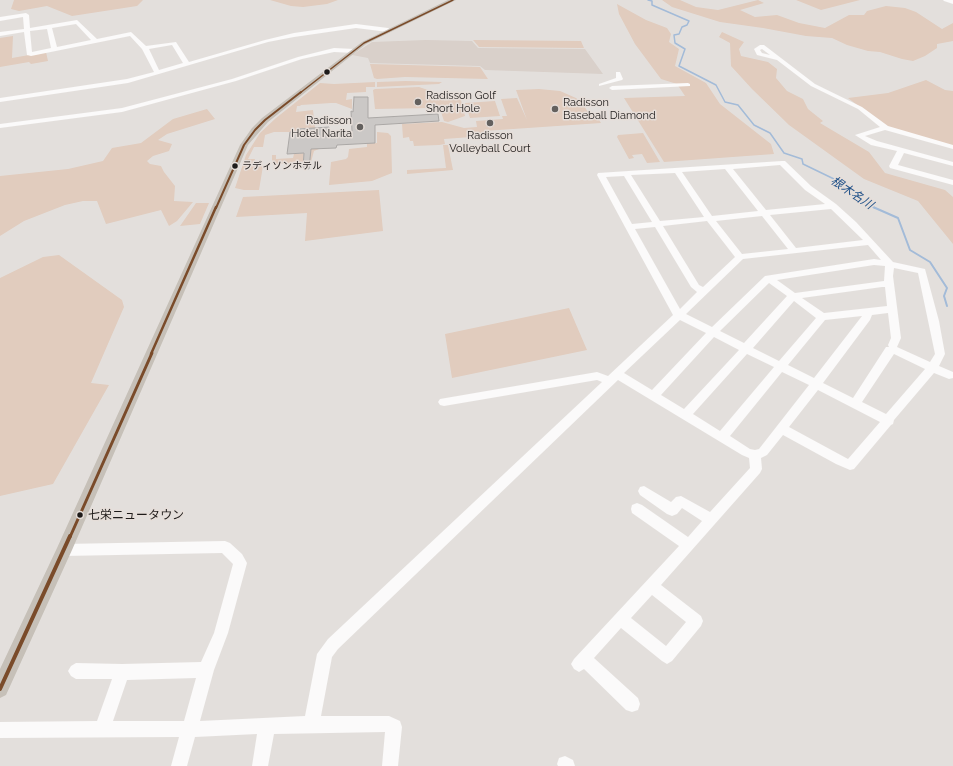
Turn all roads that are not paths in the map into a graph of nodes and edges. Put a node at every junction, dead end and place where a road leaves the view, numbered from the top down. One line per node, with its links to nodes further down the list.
1 (453, 0): 9 (main road)
2 (946, 0): 3 (street)
3 (953, 2)
4 (0, 19): 5 (street)
5 (26, 22): 6 (street); 8 (street)
6 (20, 23)
7 (49, 26): 8 (street); 11 (street); 13 (street)
8 (27, 30): 10 (street); 13 (street)
9 (388, 30): 14 (main road); 16 (street)
10 (0, 34)
11 (95, 41): 12 (street); 13 (street)
12 (145, 48): 16 (street); 17 (street)
13 (54, 49)
14 (354, 51): 23 (street); 69 (main road)
15 (779, 59): 24 (street)
16 (187, 64): 17 (street)
17 (157, 72): 22 (street)
18 (618, 73): 19 (street)
19 (601, 85)
20 (688, 85): 21 (street)
21 (612, 88)
22 (0, 100)
23 (0, 126)
24 (885, 128): 25 (street); 26 (street)
25 (953, 148)
26 (901, 151): 27 (street); 31 (street)
27 (953, 164)
28 (727, 166): 29 (street); 32 (street); 33 (street)
29 (677, 170): 30 (street); 34 (street)
30 (626, 173): 35 (street); 36 (street)
31 (953, 182)
32 (833, 206): 33 (street); 37 (street)
33 (764, 213): 34 (street); 38 (street)
34 (710, 218): 35 (street); 39 (street)
35 (657, 224): 36 (street); 43 (street)
36 (629, 227): 47 (street)
37 (871, 242): 38 (street); 40 (street)
38 (794, 251): 39 (street)
39 (740, 257): 43 (street)
40 (890, 264): 41 (street); 42 (street); 53 (street)
41 (768, 278): 44 (street); 49 (street)
42 (889, 285): 44 (street); 45 (street)
43 (703, 292): 47 (street)
44 (793, 296): 48 (street); 51 (street)
45 (892, 309): 46 (street); 50 (street)
46 (865, 312): 48 (street); 56 (street)
47 (679, 315): 49 (street); 55 (street)
48 (822, 317): 52 (street)
49 (713, 332): 51 (street); 57 (street)
50 (894, 345)
51 (746, 348): 52 (street); 60 (street)
52 (782, 366): 56 (street); 63 (street)
53 (933, 367): 54 (street); 59 (street); 61 (street)
54 (949, 375)
55 (614, 377): 57 (street); 58 (street); 77 (street)
56 (816, 384): 59 (street); 62 (street)
57 (653, 396): 60 (street)
58 (444, 402)
59 (854, 403): 61 (street)
60 (685, 416): 63 (street)
61 (890, 421): 62 (street)
62 (781, 428): 64 (street)
63 (722, 437): 64 (street)
64 (755, 455): 67 (street)
65 (644, 491): 67 (street)
66 (637, 509): 68 (street)
67 (711, 520): 68 (street)
68 (689, 545): 70 (street)
69 (64, 550): 72 (street); 75 (main road)
70 (651, 586): 71 (street); 71 (street)
71 (621, 619): 76 (street)
72 (206, 670): 74 (street); 80 (street)
73 (76, 671): 74 (street)
74 (122, 672): 79 (street)
75 (0, 689)
76 (632, 704)
77 (312, 724): 78 (street); 84 (street)
78 (267, 726): 80 (street); 83 (street)
79 (102, 729): 80 (street); 81 (street)
80 (189, 729): 82 (street)
81 (0, 730)
82 (179, 766)
83 (260, 766)
84 (390, 766)

